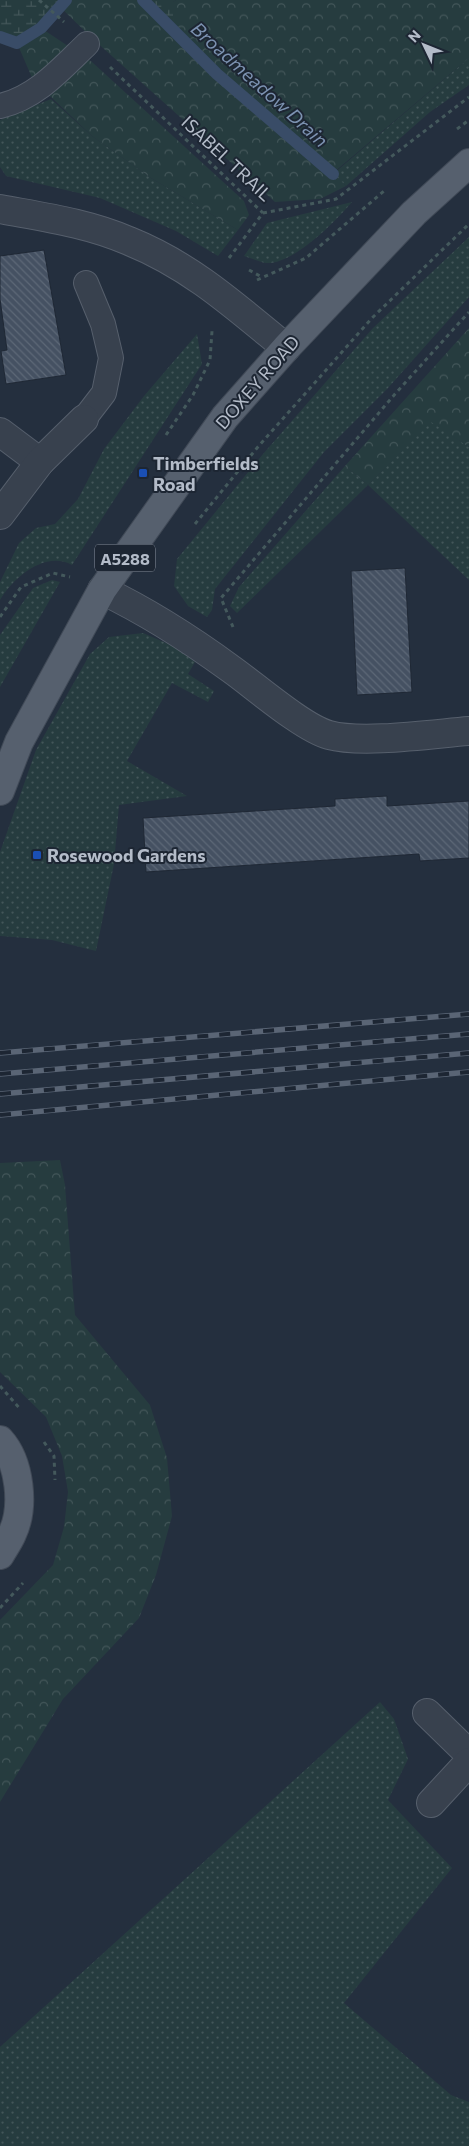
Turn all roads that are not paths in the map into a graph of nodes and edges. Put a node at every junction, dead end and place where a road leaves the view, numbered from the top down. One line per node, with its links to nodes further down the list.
1 (87, 44): 2 (lane)
2 (0, 106)
3 (469, 163): 6 (main road, DOXEY ROAD / A5288)
4 (0, 209): 6 (street)
5 (86, 282): 7 (lane)
6 (286, 348): 11 (main road, DOXEY ROAD / A5288)
7 (84, 419): 9 (street)
8 (0, 432): 9 (street)
9 (40, 462): 10 (street)
10 (0, 514)
11 (102, 590): 12 (street); 13 (main road, DOXEY ROAD / A5288)
12 (469, 731)
13 (0, 791)
14 (0, 1440): 15 (main road)
15 (0, 1555)
16 (427, 1713): 17 (street)
17 (469, 1754)
18 (469, 1762): 19 (street)
19 (431, 1803)

